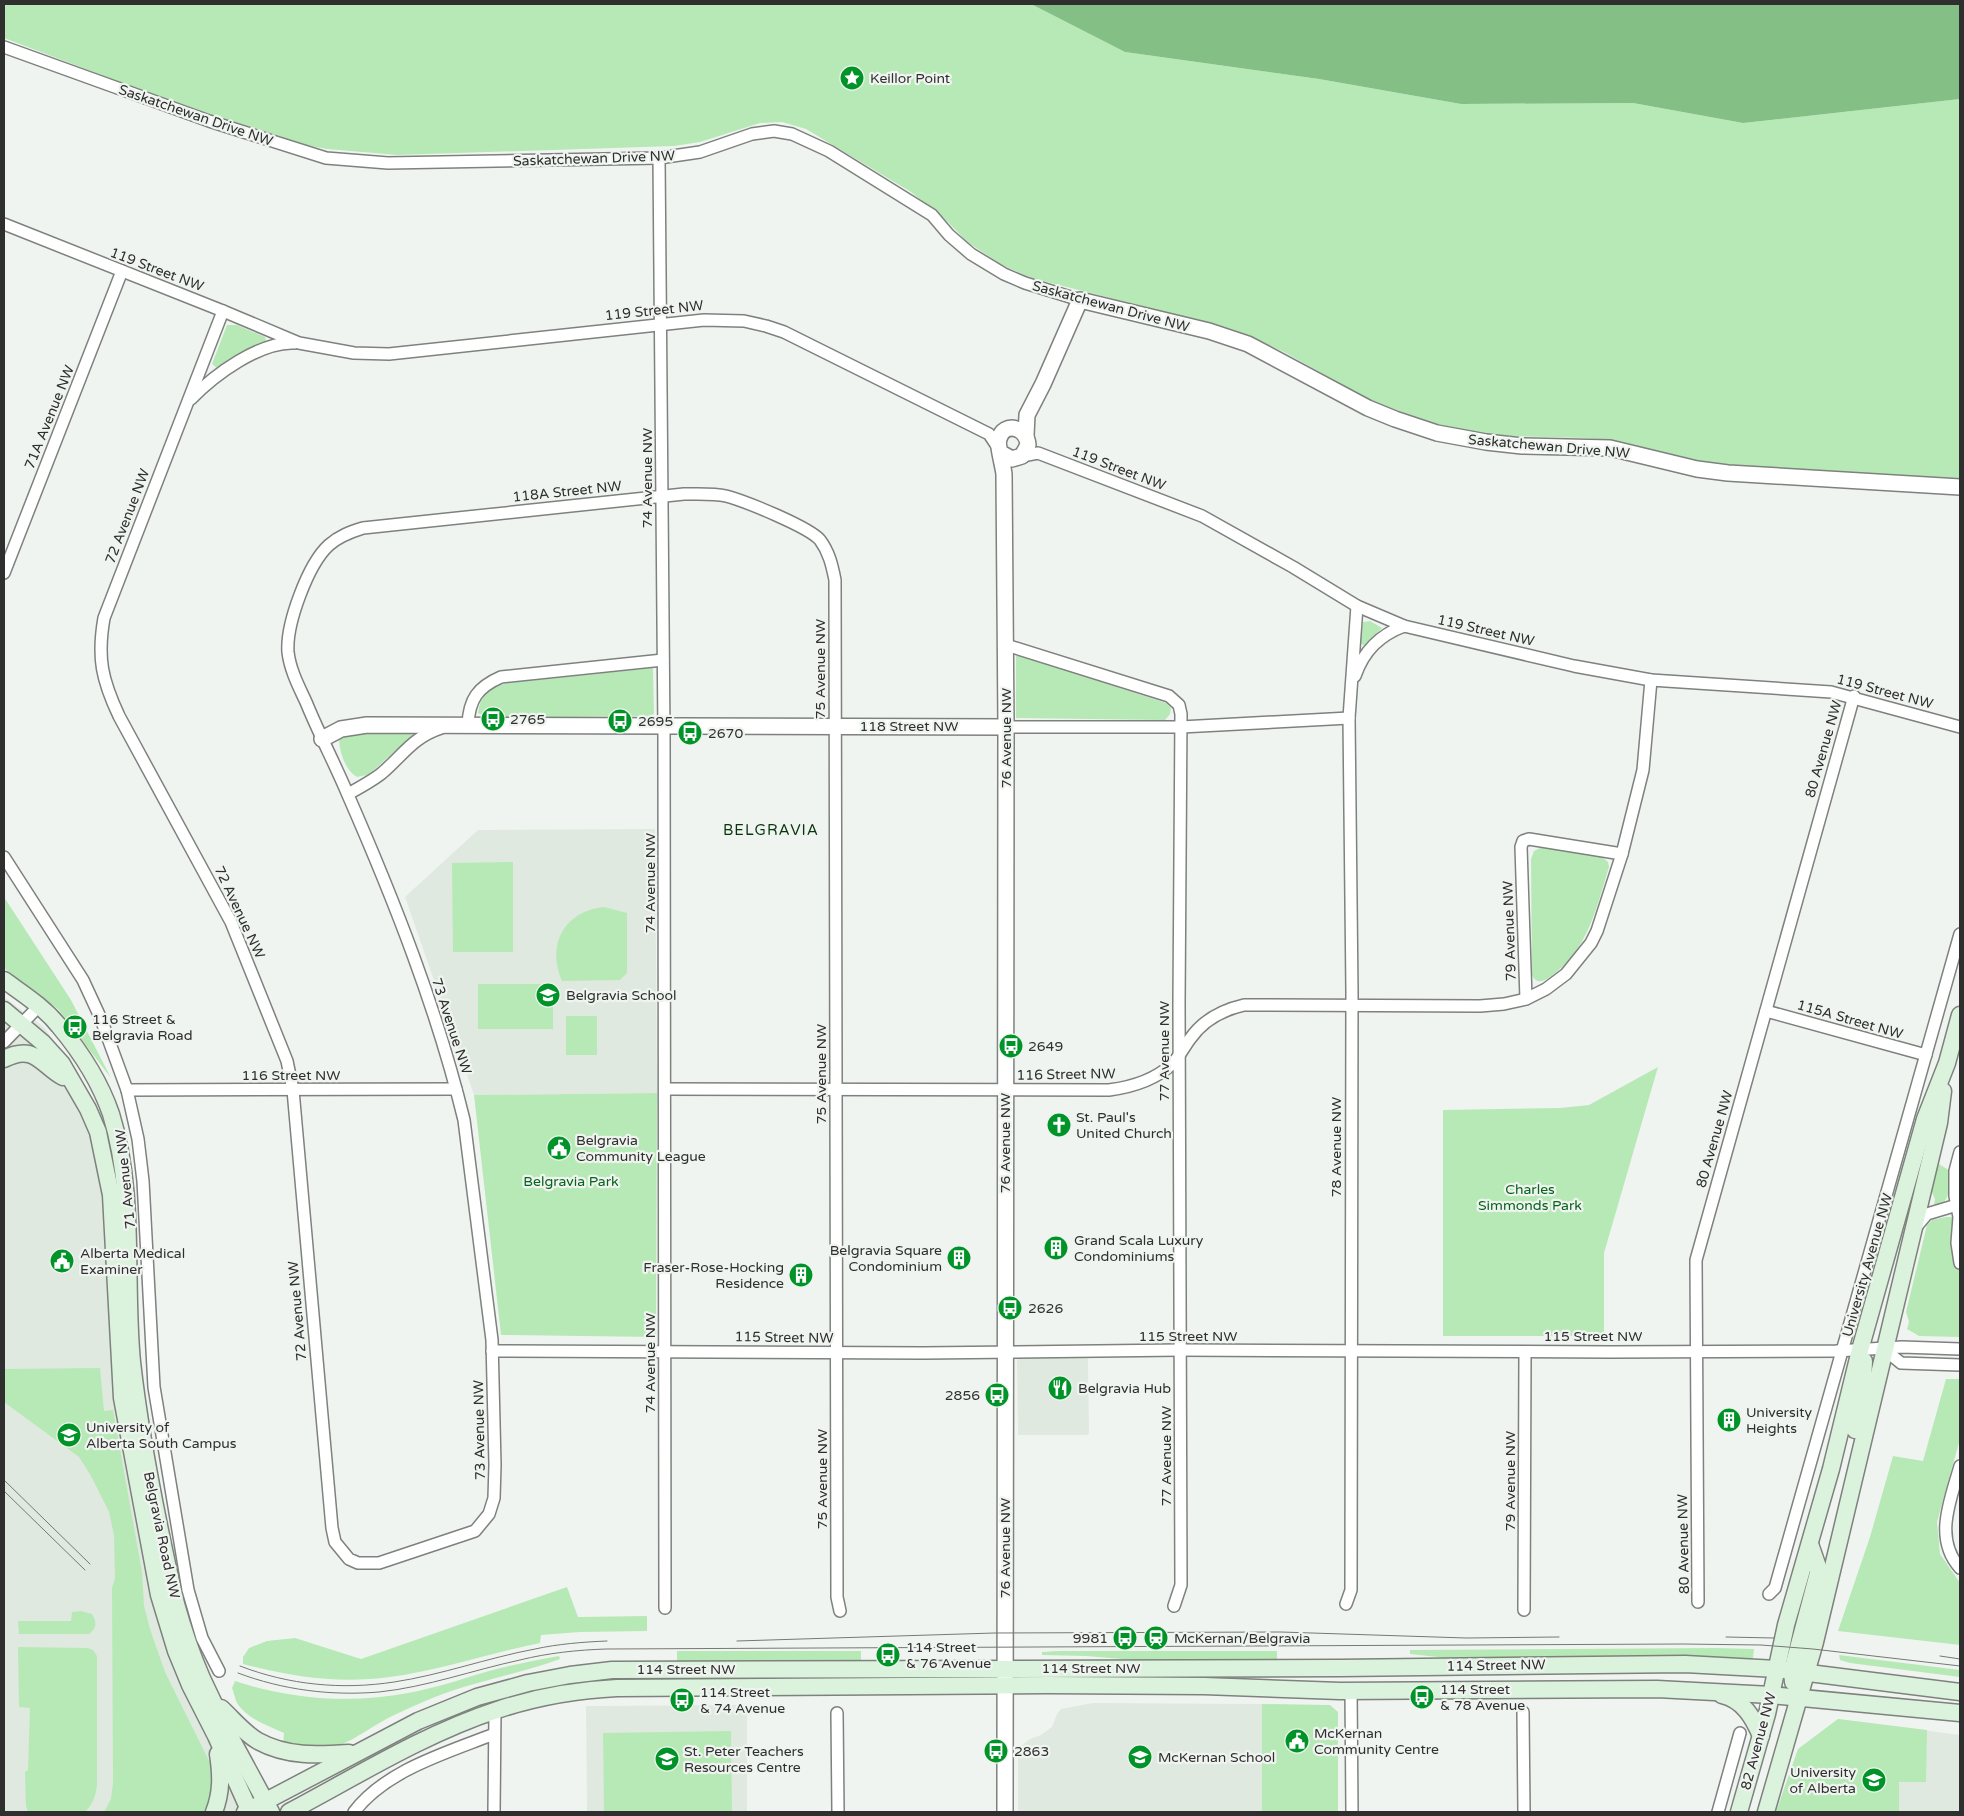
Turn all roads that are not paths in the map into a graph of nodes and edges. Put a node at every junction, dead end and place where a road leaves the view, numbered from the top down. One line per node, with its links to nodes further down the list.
1 (4, 47): 2 (street, Saskatchewan Drive NW)
2 (660, 158): 5 (street, Saskatchewan Drive NW); 7 (street, 74 Avenue NW)
3 (4, 224): 4 (street, 119 Street NW)
4 (122, 271): 6 (street, 119 Street NW); 22 (street, 71A Avenue NW)
5 (1080, 300): 10 (street); 18 (street, Saskatchewan Drive NW)
6 (223, 310): 8 (street, 119 Street NW); 9 (street, 72 Avenue NW)
7 (662, 324): 8 (street, 119 Street NW); 12 (street, 119 Street NW); 19 (street, 74 Avenue NW)
8 (299, 343): 9 (street, 119 Street NW)
9 (188, 402): 61 (street, 72 Avenue NW)
10 (1027, 415): 11 (street); 13 (street)
11 (1006, 430): 12 (street); 13 (street); 14 (street, 76 Avenue NW)
12 (988, 434): 14 (street, 119 Street NW)
13 (1027, 438): 15 (street); 16 (street)
14 (1000, 451): 16 (street); 17 (street, 76 Avenue NW)
15 (1038, 453): 16 (street); 23 (street, 119 Street NW)
16 (1020, 457): 17 (street)
17 (1004, 474): 25 (street, 76 Avenue NW)
18 (1960, 487)
19 (662, 496): 20 (street, 118A Street NW); 21 (street, 118A Street NW); 26 (street, 74 Avenue NW)
20 (819, 540): 34 (street, 75 Avenue NW)
21 (317, 558): 38 (street, 73 Avenue NW)
22 (4, 573)
23 (1357, 606): 24 (street, 119 Street NW); 28 (street, 78 Avenue NW)
24 (1404, 626): 27 (street, 119 Street NW); 28 (street, 78 Avenue NW)
25 (1006, 646): 35 (street, 76 Avenue NW); 36 (street, 77 Avenue NW)
26 (663, 660): 32 (street); 33 (street, 74 Avenue NW)
27 (1651, 680): 29 (street, 119 Street NW); 40 (street, 79 Avenue NW)
28 (1350, 689): 30 (street, 78 Avenue NW)
29 (1854, 696): 37 (street, 119 Street NW); 48 (street, 80 Avenue NW)
30 (1349, 718): 36 (street, 118 Street NW); 45 (street, 78 Avenue NW)
31 (450, 725): 32 (street, 118 Street NW); 38 (street, 118 Street NW); 39 (street, 118 Street NW)
32 (468, 725): 33 (street, 118 Street NW)
33 (664, 726): 34 (street, 118 Street NW); 58 (street, 74 Avenue NW)
34 (834, 726): 35 (street, 118 Street NW); 59 (street, 75 Avenue NW)
35 (1006, 727): 36 (street, 118 Street NW); 62 (street, 76 Avenue NW)
36 (1181, 727): 52 (street, 77 Avenue NW)
37 (1960, 727)
38 (322, 739): 39 (street, 73 Avenue NW)
39 (348, 794): 57 (street, 73 Avenue NW)
40 (1622, 854): 44 (street, 79 Avenue NW); 44 (street, 79 Avenue NW)
41 (4, 857): 60 (street, 71 Avenue NW)
42 (1960, 934): 53 (street, University Avenue NW)
43 (4, 980): 46 (main road, Belgravia Road NW)
44 (1526, 999): 45 (street, 116 Street NW)
45 (1352, 1005): 52 (street, 116 Street NW); 74 (street, 78 Avenue NW)
46 (40, 1006): 50 (street); 101 (main road, Belgravia Road NW)
47 (4, 1010): 50 (main road, Belgravia Road NW)
48 (1766, 1011): 53 (street, 115A Street NW); 75 (street, 80 Avenue NW)
49 (1960, 1015): 55 (main road, University Avenue NW)
50 (21, 1023): 51 (street); 56 (main road, Belgravia Road NW)
51 (4, 1042)
52 (1179, 1055): 62 (street, 116 Street NW); 69 (street, 77 Avenue NW)
53 (1926, 1055): 70 (street, University Avenue NW)
54 (4, 1059): 56 (main road)
55 (1947, 1063): 65 (main road, University Avenue NW); 66 (main road, University Avenue NW)
56 (74, 1082): 108 (main road, Belgravia Road NW)
57 (456, 1089): 61 (street, 116 Street NW); 76 (street, 73 Avenue NW)
58 (665, 1089): 59 (street, 116 Street NW); 73 (street, 74 Avenue NW)
59 (836, 1089): 62 (street, 116 Street NW); 77 (street, 75 Avenue NW)
60 (127, 1090): 61 (street, 116 Street NW); 93 (street, 71 Avenue NW)
61 (293, 1090): 83 (street, 72 Avenue NW)
62 (1005, 1090): 78 (street, 76 Avenue NW)
63 (1960, 1152): 64 (street)
64 (1959, 1206): 66 (street); 67 (street)
65 (1894, 1230): 71 (main road, University Avenue NW); 72 (main road)
66 (1913, 1230): 72 (main road, University Avenue NW)
67 (1960, 1263)
68 (1960, 1349): 72 (street, 115 Street NW)
69 (1180, 1350): 74 (street, 115 Street NW); 78 (street, 115 Street NW); 88 (street, 77 Avenue NW)
70 (1843, 1350): 71 (street, 115 Street NW); 75 (street, 115 Street NW); 85 (street, University Avenue NW)
71 (1860, 1350): 72 (street, 115 Street NW); 82 (main road); 94 (main road, University Avenue NW)
72 (1884, 1350): 80 (street); 82 (main road, University Avenue NW)
73 (666, 1351): 76 (street, 115 Street NW); 77 (street, 115 Street NW); 89 (street, 74 Avenue NW)
74 (1351, 1351): 79 (street, 115 Street NW); 87 (street, 78 Avenue NW)
75 (1695, 1351): 79 (street, 115 Street NW); 86 (street, 80 Avenue NW)
76 (492, 1352): 83 (street, 73 Avenue NW)
77 (836, 1352): 78 (street, 115 Street NW); 91 (street, 75 Avenue NW)
78 (1005, 1352): 92 (street, 76 Avenue NW)
79 (1524, 1352): 90 (street, 79 Avenue NW)
80 (1960, 1365)
81 (1960, 1466): 84 (street)
82 (1855, 1475): 94 (main road, University Avenue NW)
83 (480, 1527)
84 (1960, 1568)
85 (1769, 1594)
86 (1698, 1602)
87 (1346, 1604)
88 (1174, 1606)
89 (665, 1608)
90 (1524, 1610)
91 (840, 1611)
92 (1005, 1668): 94 (main road, 114 Street NW); 95 (street, 76 Avenue NW); 110 (main road, 114 Street NW)
93 (219, 1671)
94 (1792, 1671): 98 (main road, 114 Street NW); 99 (main road, 82 Avenue NW); 100 (main road, University Avenue NW)
95 (1005, 1685): 96 (main road, 114 Street NW); 102 (main road, 114 Street NW); 118 (street, 76 Avenue NW)
96 (1351, 1690): 97 (main road, 114 Street NW); 119 (street)
97 (1706, 1691): 99 (main road, 114 Street NW); 109 (main road)
98 (1960, 1692)
99 (1771, 1695): 100 (main road, 114 Street NW); 109 (main road, 82 Avenue NW)
100 (1799, 1698): 105 (main road, 114 Street NW); 123 (main road, 82 Avenue NW)
101 (214, 1701): 110 (main road); 111 (main road, Belgravia Road NW)
102 (495, 1710): 107 (street); 114 (main road, 114 Street NW)
103 (1523, 1712): 120 (street)
104 (837, 1713): 117 (street)
105 (1960, 1713)
106 (1740, 1733): 121 (street)
107 (494, 1734): 115 (street); 116 (street)
108 (216, 1736): 112 (main road); 113 (main road, Belgravia Road NW)
109 (1761, 1736): 122 (main road, 82 Avenue NW)
110 (356, 1753): 111 (main road, 114 Street NW)
111 (268, 1807): 113 (main road, 114 Street NW)
112 (214, 1812)
113 (248, 1812)
114 (289, 1812)
115 (354, 1812)
116 (494, 1812)
117 (838, 1812)
118 (1006, 1812)
119 (1352, 1812)
120 (1524, 1812)
121 (1718, 1812)
122 (1739, 1812)
123 (1766, 1812)

